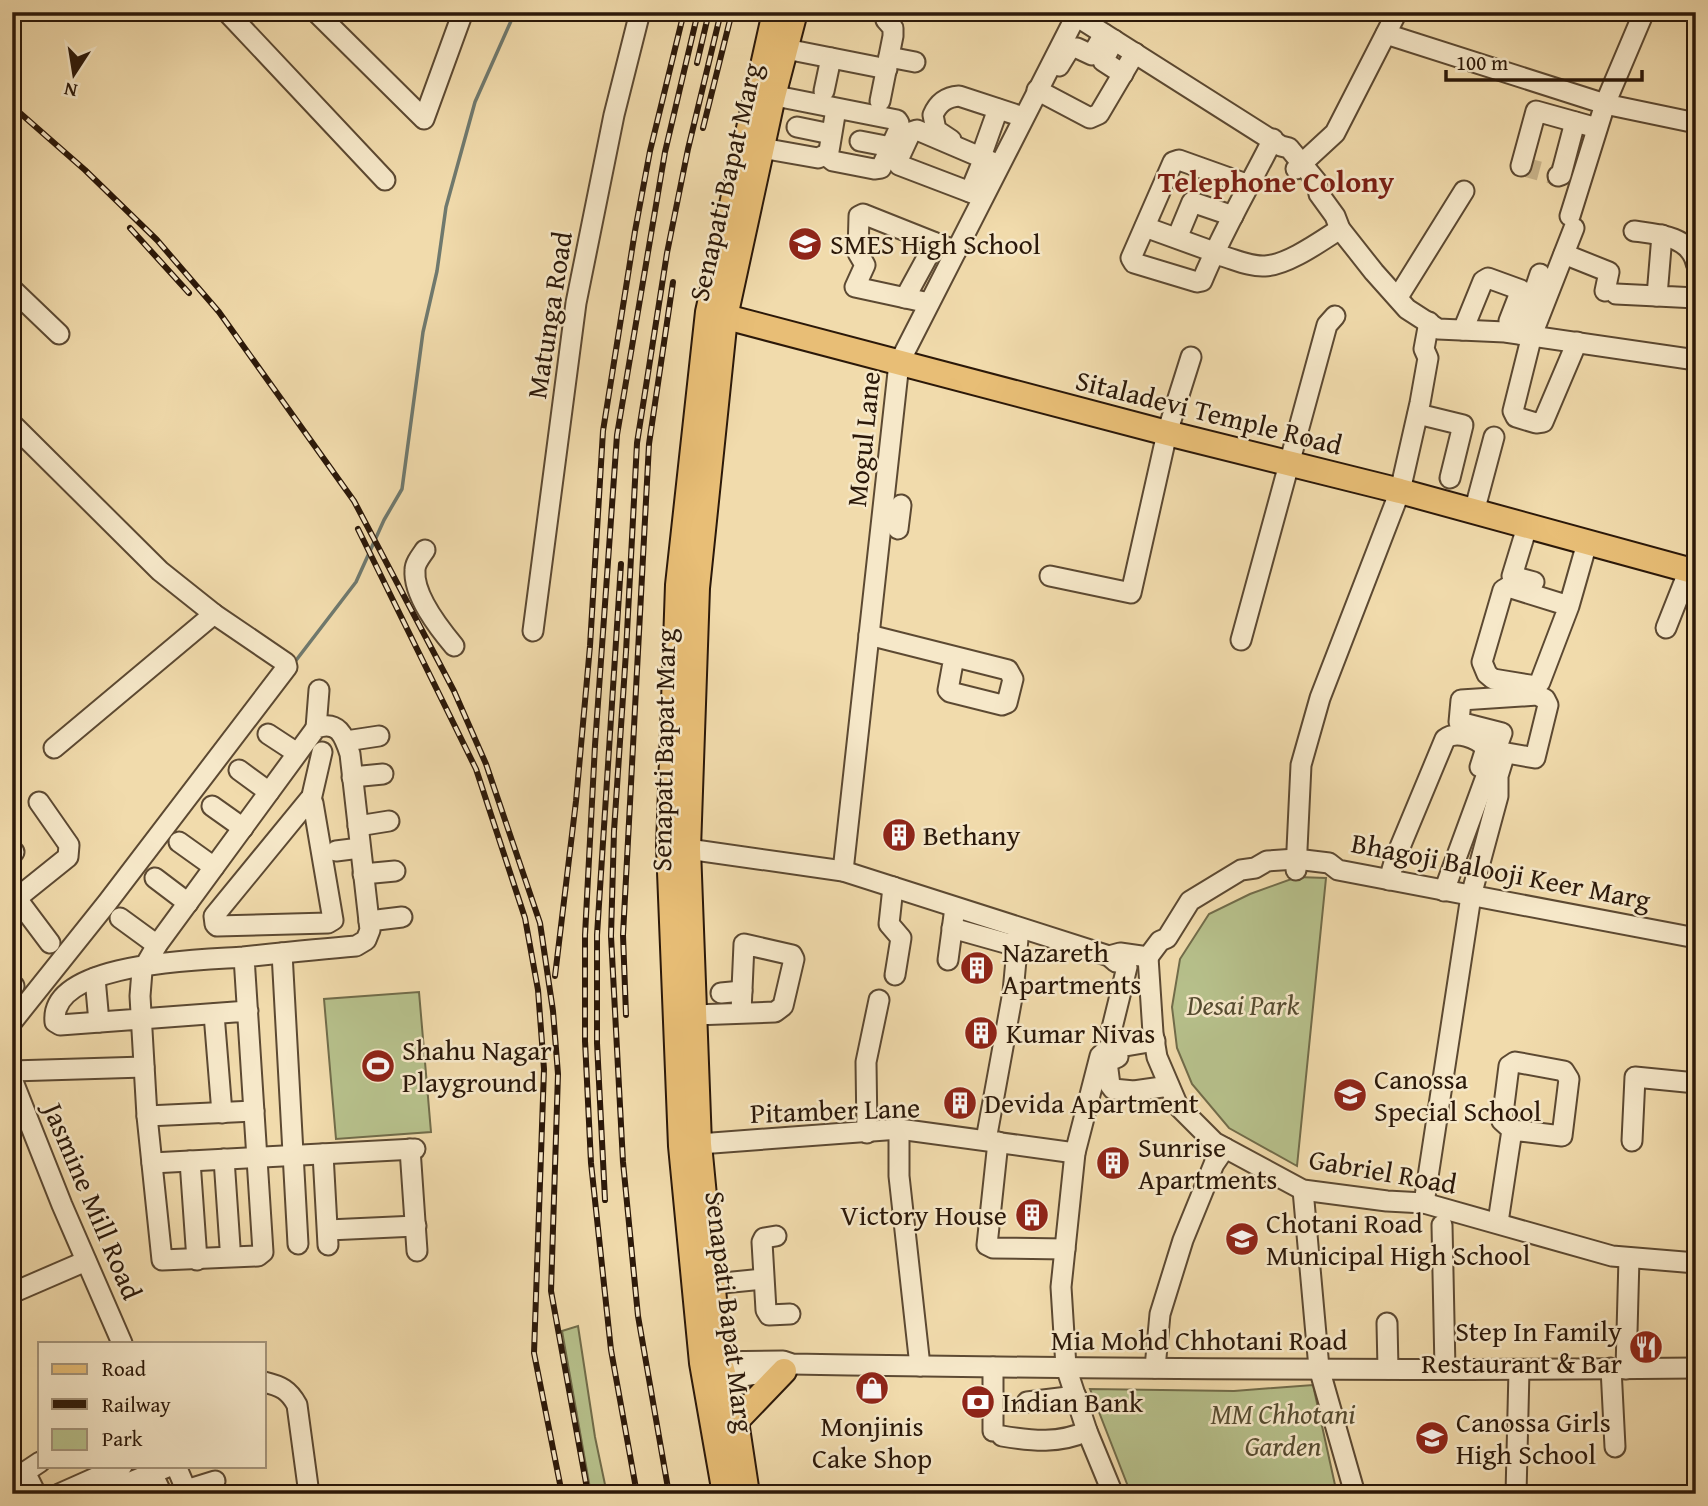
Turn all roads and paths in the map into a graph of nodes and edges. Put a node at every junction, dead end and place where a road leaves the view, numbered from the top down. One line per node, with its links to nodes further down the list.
1 (228, 12): 42 (street)
2 (316, 12): 3 (street)
3 (463, 12)
4 (640, 12): 92 (street, Matunga Road)
5 (775, 12): 22 (main road, Senapati Bapat Marg)
6 (796, 12): 13 (main road, Senapati Bapat Marg)
7 (1397, 12): 12 (street)
8 (1644, 12): 24 (street)
9 (1077, 14): 11 (street); 18 (street, Mogul Lane)
10 (886, 20): 17 (street)
11 (1104, 33): 14 (street); 18 (street); 19 (street)
12 (1386, 34): 24 (street); 39 (street)
13 (786, 50): 15 (street); 22 (main road, Senapati Bapat Marg)
14 (1135, 53): 19 (street); 34 (street)
15 (831, 58): 17 (street); 20 (street)
16 (915, 62): 17 (street)
17 (888, 63): 23 (street)
18 (1051, 73): 21 (street, Mogul Lane)
19 (1122, 74): 21 (street)
20 (824, 91)
21 (1041, 92): 27 (street, Mogul Lane)
22 (765, 94): 25 (street); 36 (main road, Senapati Bapat Marg); 64 (main road, Senapati Bapat Marg)
23 (880, 101)
24 (1605, 104): 29 (street); 31 (street)
25 (836, 108): 32 (street); 35 (street)
26 (998, 109): 27 (street); 38 (street); 38 (street)
27 (1023, 117): 38 (street, Mogul Lane)
28 (1575, 122): 31 (street); 40 (street); 41 (street)
29 (1696, 123)
30 (797, 127): 32 (street)
31 (1597, 128): 55 (street)
32 (831, 134): 37 (street)
33 (860, 141): 35 (street)
34 (1277, 143): 39 (street); 43 (street)
35 (891, 147): 37 (street)
36 (762, 148): 37 (street); 64 (main road, Senapati Bapat Marg)
37 (827, 154)
38 (992, 158): 45 (street, Mogul Lane); 45 (street)
39 (1300, 166): 48 (street)
40 (1521, 166)
41 (1558, 176)
42 (385, 180)
43 (1249, 185): 46 (street); 47 (street)
44 (1464, 191): 63 (street)
45 (976, 194): 53 (street, Mogul Lane)
46 (1233, 216): 51 (street); 54 (street)
47 (1145, 227): 51 (street); 54 (street)
48 (1339, 229): 54 (street); 63 (street)
49 (1634, 231): 50 (street)
50 (1662, 235): 56 (street); 59 (street)
51 (1177, 238): 54 (street)
52 (935, 243): 53 (street); 60 (street); 60 (street)
53 (956, 251): 62 (street, Mogul Lane)
54 (1218, 253)
55 (1564, 254): 59 (street); 67 (street)
56 (1696, 263)
57 (1540, 274): 67 (street)
58 (12, 289): 69 (street)
59 (1657, 296): 61 (street)
60 (905, 298): 62 (street)
61 (1696, 298)
62 (929, 303): 73 (street, Mogul Lane)
63 (1402, 303): 68 (street)
64 (716, 314): 73 (main road, Sitaladevi Temple Road); 121 (main road, Senapati Bapat Marg)
65 (1335, 316): 78 (street)
66 (1466, 323): 67 (street); 67 (street); 68 (street)
67 (1521, 328): 70 (street); 70 (street)
68 (1433, 331): 74 (street)
69 (60, 334)
70 (1577, 342): 72 (street)
71 (1191, 357): 76 (street)
72 (1696, 360)
73 (899, 362): 76 (main road, Sitaladevi Temple Road); 93 (street, Mogul Lane)
74 (1418, 414): 79 (street); 80 (street)
75 (12, 424): 90 (street)
76 (1167, 433): 78 (main road, Sitaladevi Temple Road); 88 (street)
77 (1494, 437): 82 (street)
78 (1290, 465): 80 (main road, Sitaladevi Temple Road); 94 (street)
79 (1450, 478)
80 (1400, 491): 82 (main road, Sitaladevi Temple Road); 124 (street)
81 (901, 505): 84 (street)
82 (1474, 512): 83 (main road, Sitaladevi Temple Road)
83 (1527, 527): 85 (main road, Sitaladevi Temple Road); 89 (street)
84 (898, 528)
85 (1587, 543): 87 (main road, Sitaladevi Temple Road); 89 (street)
86 (425, 550): 95 (street)
87 (1692, 571): 91 (street)
88 (1050, 576)
89 (1571, 599): 89 (street)
90 (214, 614): 102 (street); 168 (street)
91 (1666, 628)
92 (533, 631)
93 (869, 635): 96 (street); 127 (street, Mogul Lane)
94 (1241, 640)
95 (454, 646)
96 (954, 657)
97 (319, 690): 98 (street)
98 (316, 728): 101 (street); 105 (street)
99 (268, 734): 105 (street)
100 (379, 736): 101 (street)
101 (346, 741): 109 (street)
102 (54, 748)
103 (322, 752): 111 (street)
104 (1501, 752): 104 (street); 108 (street)
105 (297, 754): 110 (street)
106 (239, 771): 110 (street)
107 (383, 774): 109 (street)
108 (1493, 774): 133 (street); 134 (street)
109 (352, 777): 116 (street)
110 (266, 796): 114 (street); 117 (street)
111 (311, 800): 114 (street); 142 (street)
112 (39, 802): 135 (street)
113 (212, 806): 117 (street)
114 (290, 820): 123 (street)
115 (389, 821): 116 (street)
116 (358, 826): 120 (street)
117 (243, 828): 119 (street)
118 (179, 842): 125 (street)
119 (231, 844): 123 (street); 125 (street)
120 (360, 848): 122 (street); 128 (street)
121 (679, 848): 127 (street); 163 (main road, Senapati Bapat Marg); 184 (main road, Senapati Bapat Marg)
122 (336, 851)
123 (256, 863): 136 (street)
124 (1296, 866): 130 (street, Bhagoji Balooji Keer Marg); 156 (street)
125 (214, 867): 131 (street)
126 (396, 871): 128 (street)
127 (843, 871): 132 (street)
128 (363, 874): 141 (street)
129 (155, 878): 137 (street)
130 (1389, 880): 133 (street, Bhagoji Balooji Keer Marg); 133 (street)
131 (201, 885): 136 (street); 137 (street)
132 (893, 887): 138 (street); 159 (street)
133 (1438, 889): 134 (street, Bhagoji Balooji Keer Marg)
134 (1471, 896): 147 (street, Bhagoji Balooji Keer Marg); 194 (street)
135 (15, 900): 148 (street)
136 (225, 902): 144 (street)
137 (188, 904): 149 (street)
138 (955, 907): 145 (street); 146 (street)
139 (402, 917): 141 (street)
140 (120, 918): 149 (street)
141 (369, 922): 150 (street)
142 (306, 924): 143 (street); 150 (street)
143 (262, 925): 144 (street); 151 (street)
144 (220, 927): 154 (street)
145 (952, 928): 146 (street); 155 (street)
146 (1014, 936): 152 (street); 182 (street)
147 (1696, 938)
148 (50, 943)
149 (157, 945): 157 (street)
150 (308, 950): 151 (street)
151 (274, 953): 153 (street); 188 (street)
152 (1109, 956): 156 (street); 158 (street)
153 (244, 957): 154 (street); 164 (street)
154 (213, 959): 157 (street)
155 (948, 960)
156 (1150, 961): 158 (street); 170 (street, Gabriel Road)
157 (147, 964): 160 (street); 167 (street)
158 (1127, 967): 170 (street)
159 (895, 975)
160 (95, 978): 169 (street); 169 (street)
161 (741, 991): 163 (street); 165 (street); 165 (street)
162 (879, 1000): 181 (street)
163 (705, 1003): 165 (street); 184 (main road, Senapati Bapat Marg)
164 (248, 1012): 166 (street); 176 (street)
165 (741, 1012)
166 (215, 1014): 167 (street); 177 (street)
167 (142, 1019): 169 (street); 171 (street)
168 (12, 1022)
169 (99, 1022)
170 (1152, 1044): 175 (street, Gabriel Road); 175 (street); 186 (street)
171 (144, 1067): 172 (street); 178 (street)
172 (12, 1071)
173 (12, 1079): 206 (street, Jasmine Mill Road)
174 (1696, 1083): 183 (street)
175 (1161, 1087): 185 (street, Gabriel Road)
176 (254, 1111): 177 (street); 189 (street)
177 (222, 1113): 178 (street)
178 (147, 1116): 192 (street)
179 (899, 1129): 181 (street, Pitamber Lane); 182 (street, Pitamber Lane); 214 (street)
180 (1512, 1130): 180 (street); 195 (street)
181 (866, 1133): 184 (street, Pitamber Lane)
182 (992, 1141): 186 (street, Pitamber Lane); 201 (street)
183 (1632, 1141)
184 (690, 1145): 203 (main road, Senapati Bapat Marg)
185 (1225, 1148): 193 (street, Gabriel Road); 218 (street)
186 (1075, 1153): 201 (street)
187 (323, 1154): 188 (street); 197 (street); 197 (street)
188 (292, 1156): 189 (street); 199 (street)
189 (257, 1157): 190 (street); 205 (street)
190 (224, 1159): 191 (street); 200 (street)
191 (190, 1161): 192 (street); 205 (street)
192 (152, 1163): 205 (street)
193 (1303, 1190): 194 (street, Gabriel Road); 219 (street)
194 (1424, 1203): 195 (street, Gabriel Road)
195 (1498, 1222): 204 (street, Gabriel Road)
196 (1442, 1225): 223 (street)
197 (416, 1226): 202 (street)
198 (776, 1236): 208 (street)
199 (298, 1244)
200 (230, 1247)
201 (1065, 1249): 217 (street)
202 (417, 1251)
203 (701, 1254): 209 (main road, Senapati Bapat Marg); 225 (main road, Senapati Bapat Marg)
204 (1629, 1258): 207 (street, Gabriel Road); 220 (street)
205 (197, 1260)
206 (86, 1261): 210 (street); 213 (street, Jasmine Mill Road)
207 (1696, 1263)
208 (764, 1279): 209 (street); 211 (street)
209 (713, 1284): 225 (main road, Senapati Bapat Marg)
210 (12, 1293)
211 (790, 1314)
212 (1387, 1323): 222 (street)
213 (122, 1342)
214 (920, 1366): 215 (street, Mia Mohd Chhotani Road); 216 (street, Mia Mohd Chhotani Road)
215 (788, 1367): 225 (street, Mia Mohd Chhotani Road); 229 (main road)
216 (993, 1367): 217 (street, Mia Mohd Chhotani Road); 230 (street)
217 (1066, 1367): 218 (street, Mia Mohd Chhotani Road); 227 (street)
218 (1154, 1368): 219 (street, Mia Mohd Chhotani Road)
219 (1319, 1368): 222 (street, Mia Mohd Chhotani Road); 246 (street)
220 (1618, 1368): 221 (street, Mia Mohd Chhotani Road); 224 (street, Mia Mohd Chhotani Road); 231 (street)
221 (1696, 1368)
222 (1388, 1369): 223 (street, Mia Mohd Chhotani Road)
223 (1445, 1369): 224 (street, Mia Mohd Chhotani Road)
224 (1519, 1370): 247 (street)
225 (713, 1371): 229 (main road, Senapati Bapat Marg); 243 (main road, Senapati Bapat Marg)
226 (266, 1383): 242 (street)
227 (1076, 1395): 228 (street); 230 (street)
228 (1027, 1402)
229 (736, 1421): 244 (main road, Senapati Bapat Marg)
230 (1087, 1431): 245 (street)
231 (1615, 1447)
232 (38, 1463): 238 (street)
233 (118, 1468): 239 (street)
234 (177, 1468): 237 (street)
235 (161, 1469): 240 (street); 241 (street)
236 (215, 1480): 237 (street)
237 (187, 1492)
238 (36, 1494)
239 (59, 1494)
240 (101, 1494)
241 (162, 1494)
242 (309, 1494)
243 (725, 1494)
244 (747, 1494)
245 (1113, 1494)
246 (1355, 1494)
247 (1516, 1494)

